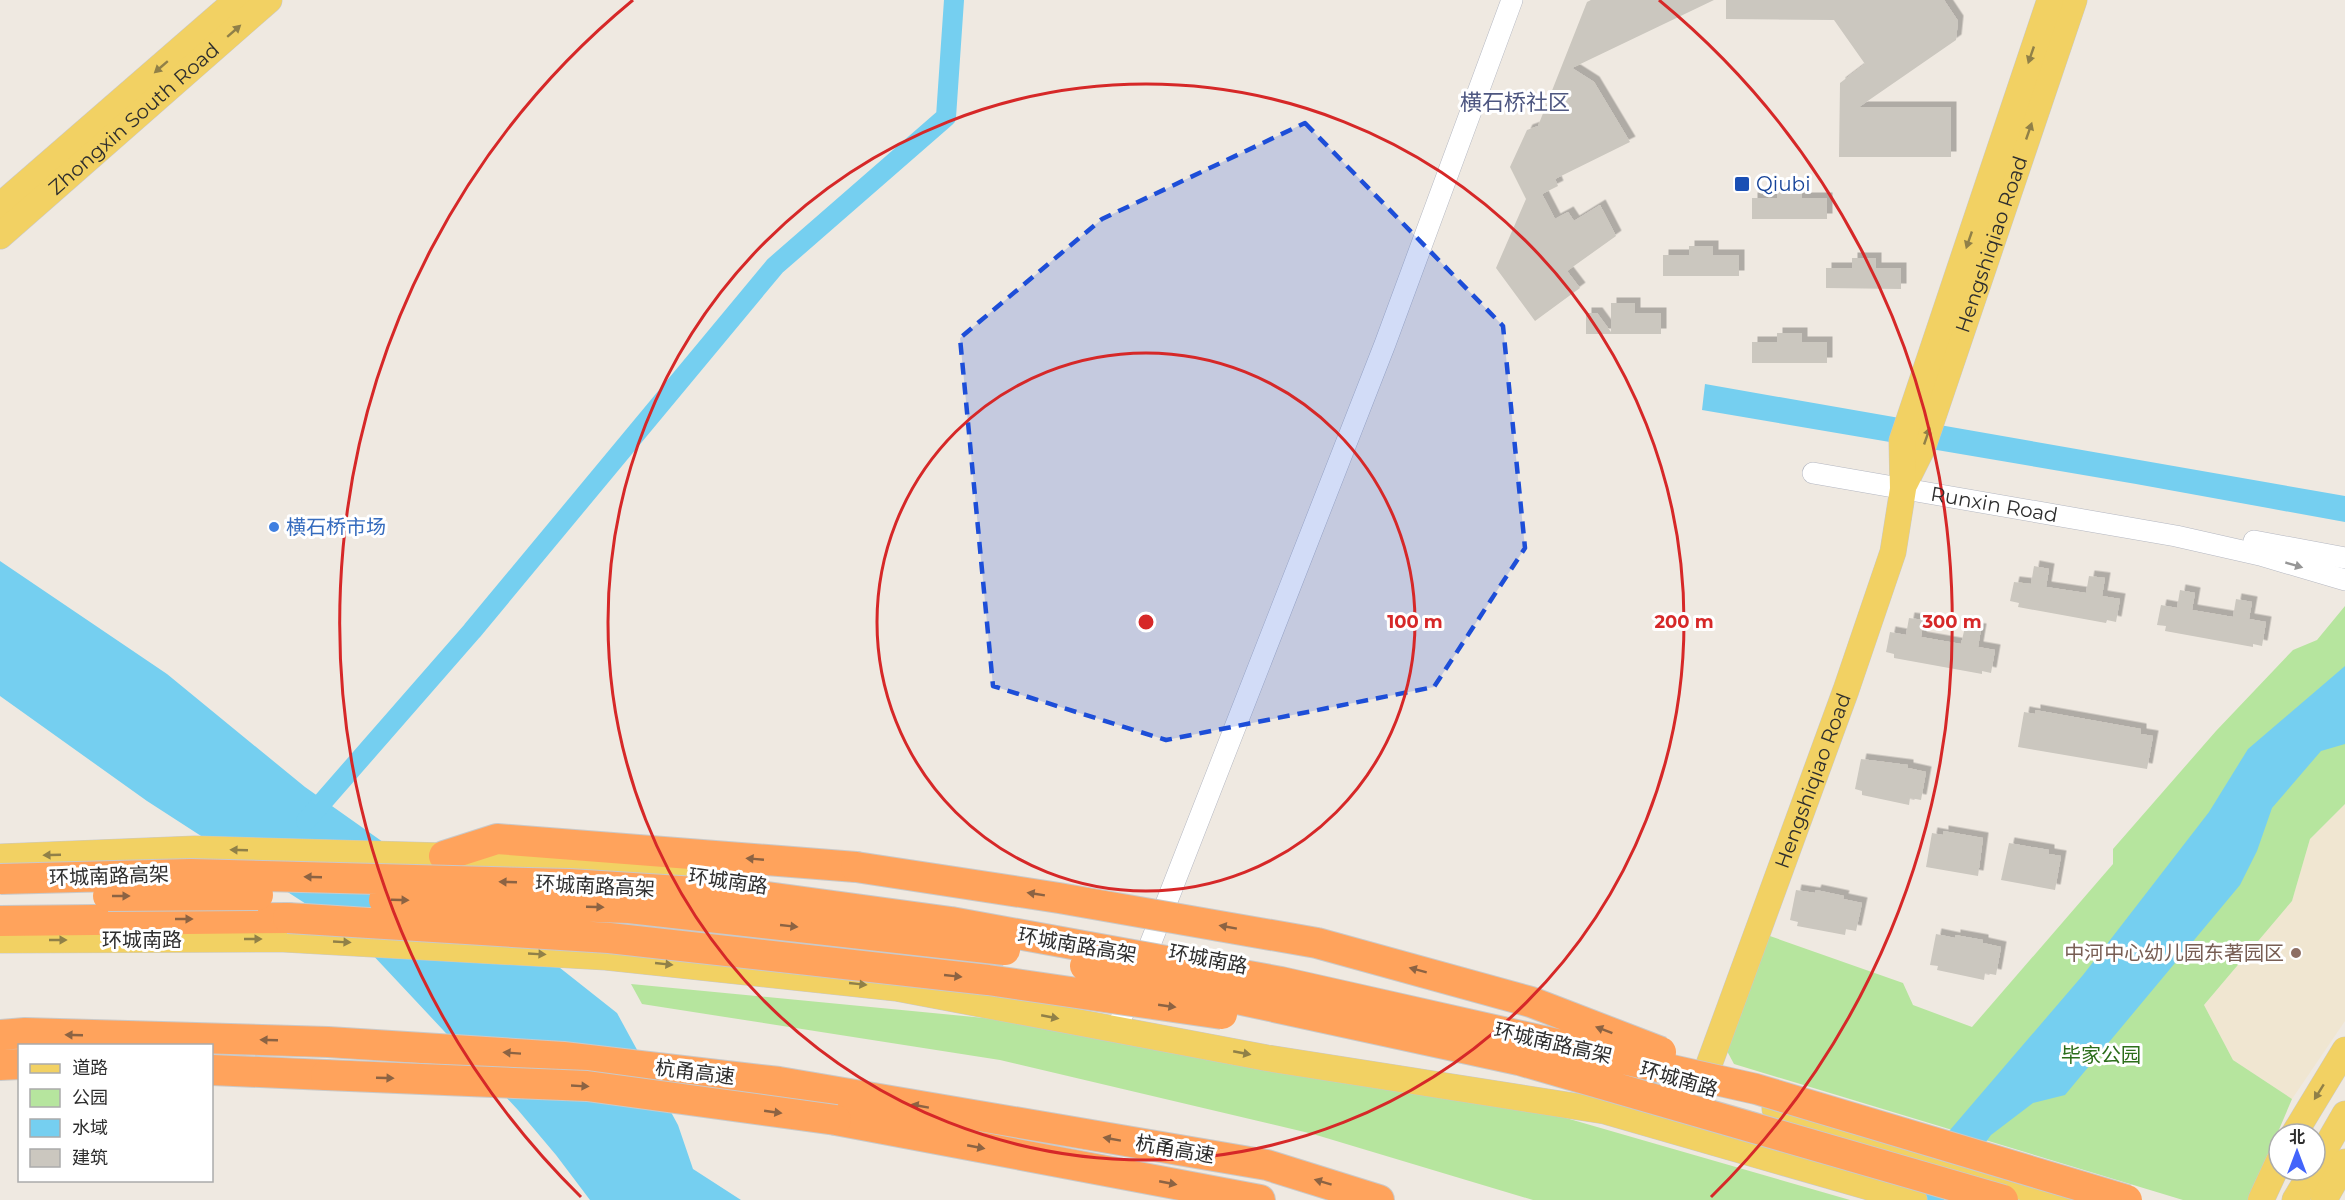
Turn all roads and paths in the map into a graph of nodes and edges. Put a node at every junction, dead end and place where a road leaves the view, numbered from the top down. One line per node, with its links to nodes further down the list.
1 (237, 0): 6 (main road, Zhongxin South Road, one-way to 6)
2 (269, 0): 7 (main road, Zhongxin South Road, one-way to 2)
3 (1512, 0): 20 (street)
4 (2050, 0): 9 (main road, Hengshiqiao Road, one-way to 9)
5 (2074, 0): 9 (main road, Hengshiqiao Road, one-way to 5)
6 (0, 206)
7 (0, 236)
8 (1813, 473): 9 (street, Runxin Road)
9 (1903, 489): 10 (street, Runxin Road); 28 (main road, Hengshiqiao Road)
10 (2176, 536): 11 (street, Runxin Road); 12 (street, Runxin Road, one-way to 12)
11 (2345, 558)
12 (2345, 580)
13 (444, 856): 14 (main road, 环城南路, one-way to 14); 20 (main road, 环城南路); 28 (highway, one-way to 13, bridge)
14 (0, 857)
15 (0, 879): 29 (highway, 环城南路高架, one-way to 15, bridge)
16 (0, 898): 24 (highway, 环城南路高架, one-way to 24, bridge)
17 (0, 921): 18 (highway, one-way to 18)
18 (286, 929): 19 (main road, 环城南路, one-way to 18); 21 (main road, 环城南路, one-way to 21); 24 (highway, one-way to 24, bridge)
19 (0, 940)
20 (1149, 948): 21 (street); 40 (main road, 环城南路)
21 (1117, 1029): 38 (main road, one-way to 38)
22 (0, 1035): 37 (highway, 杭甬高速, one-way to 22)
23 (2345, 1050): 31 (main road, one-way to 31)
24 (1519, 1060): 39 (highway, 环城南路高架, bridge)
25 (18, 1064): 26 (highway)
26 (0, 1065)
27 (213, 1070): 36 (highway, 杭甬高速, one-way to 36, bridge)
28 (1707, 1070): 29 (highway, bridge)
29 (1756, 1089): 41 (highway, 环城南路高架, bridge)
30 (2345, 1114): 32 (main road)
31 (2301, 1122)
32 (2327, 1145)
33 (2345, 1162): 44 (main road)
34 (2269, 1182): 42 (main road)
35 (2306, 1182): 43 (main road)
36 (1260, 1200)
37 (1379, 1200)
38 (1914, 1200)
39 (2003, 1200)
40 (2069, 1200)
41 (2127, 1200)
42 (2261, 1200)
43 (2295, 1200)
44 (2324, 1200)

